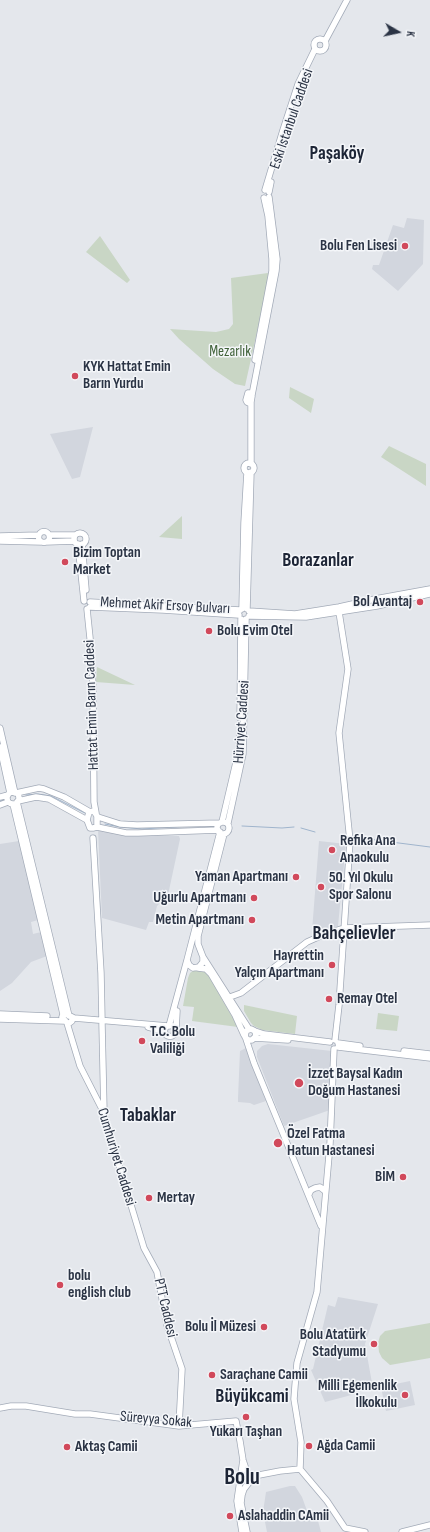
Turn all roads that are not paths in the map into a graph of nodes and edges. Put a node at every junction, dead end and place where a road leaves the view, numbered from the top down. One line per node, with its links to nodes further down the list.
1 (342, 0): 3 (main road)
2 (347, 0): 3 (main road)
3 (323, 40): 4 (main road); 4 (main road)
4 (316, 50): 5 (main road, Eski Istanbul Caddesi)
5 (249, 464): 16 (main road, Hürriyet Caddesi)
6 (38, 535): 7 (main road); 8 (main road); 11 (main road)
7 (49, 535): 10 (main road); 11 (main road)
8 (0, 536)
9 (0, 541): 11 (main road)
10 (77, 541): 11 (main road); 14 (main road, Hattat Emin Barın Caddesi)
11 (44, 542)
12 (430, 589): 16 (main road, Mehmet Akif Ersoy Bulvarı)
13 (430, 594): 15 (main road, Mehmet Akif Ersoy Bulvarı)
14 (88, 604): 16 (main road, Mehmet Akif Ersoy Bulvarı); 22 (main road, Hattat Emin Barın Caddesi)
15 (339, 612): 16 (main road, Mehmet Akif Ersoy Bulvarı); 29 (main road)
16 (244, 613): 24 (main road, Hürriyet Caddesi); 25 (main road, Hürriyet Caddesi)
17 (0, 728): 20 (main road)
18 (0, 746): 20 (main road, Cumhuriyet Caddesi)
19 (0, 797): 20 (main road)
20 (13, 798): 21 (main road); 22 (main road); 23 (main road); 38 (main road, Cumhuriyet Caddesi); 38 (main road, Cumhuriyet Caddesi)
21 (0, 805)
22 (94, 813): 23 (main road); 24 (main road); 26 (main road)
23 (87, 820): 26 (main road)
24 (221, 822): 25 (main road); 27 (main road, Hürriyet Caddesi)
25 (228, 824): 27 (main road, Hürriyet Caddesi)
26 (95, 827): 27 (main road); 39 (main road)
27 (220, 832): 30 (main road); 31 (main road)
28 (430, 925): 29 (main road)
29 (344, 928): 33 (main road); 46 (main road)
30 (203, 956): 31 (main road); 32 (main road); 34 (main road)
31 (188, 958): 32 (main road); 40 (main road)
32 (195, 968): 42 (main road); 45 (main road)
33 (241, 992): 34 (main road); 35 (main road)
34 (230, 997): 35 (main road)
35 (234, 1003): 41 (main road)
36 (0, 1014): 38 (main road)
37 (0, 1019): 38 (main road)
38 (67, 1019): 39 (main road); 49 (main road, Cumhuriyet Caddesi)
39 (102, 1022): 40 (main road); 44 (main road); 49 (main road)
40 (168, 1026): 42 (main road); 44 (main road)
41 (249, 1028): 43 (main road); 45 (main road)
42 (176, 1029): 44 (main road)
43 (255, 1031): 45 (main road); 46 (main road)
44 (166, 1035)
45 (249, 1038): 46 (main road); 51 (main road)
46 (334, 1044): 47 (main road); 48 (main road); 50 (main road)
47 (430, 1054)
48 (430, 1058)
49 (104, 1113): 55 (main road, Cumhuriyet Caddesi)
50 (326, 1191): 51 (main road); 53 (main road)
51 (309, 1194): 52 (main road)
52 (317, 1215): 53 (main road); 54 (main road)
53 (323, 1219): 54 (main road)
54 (322, 1228): 59 (main road)
55 (144, 1248): 57 (main road, PTT Caddesi)
56 (0, 1408): 57 (main road, Süreyya Sokak)
57 (179, 1426): 58 (main road, Süreyya Sokak)
58 (243, 1460): 60 (main road); 61 (main road)
59 (300, 1470): 60 (main road); 66 (main road)
60 (251, 1475): 61 (main road); 62 (main road)
61 (240, 1478): 62 (main road); 64 (main road)
62 (250, 1482): 65 (main road)
63 (430, 1525): 67 (main road)
64 (242, 1532)
65 (247, 1532)
66 (366, 1532)
67 (402, 1532)

